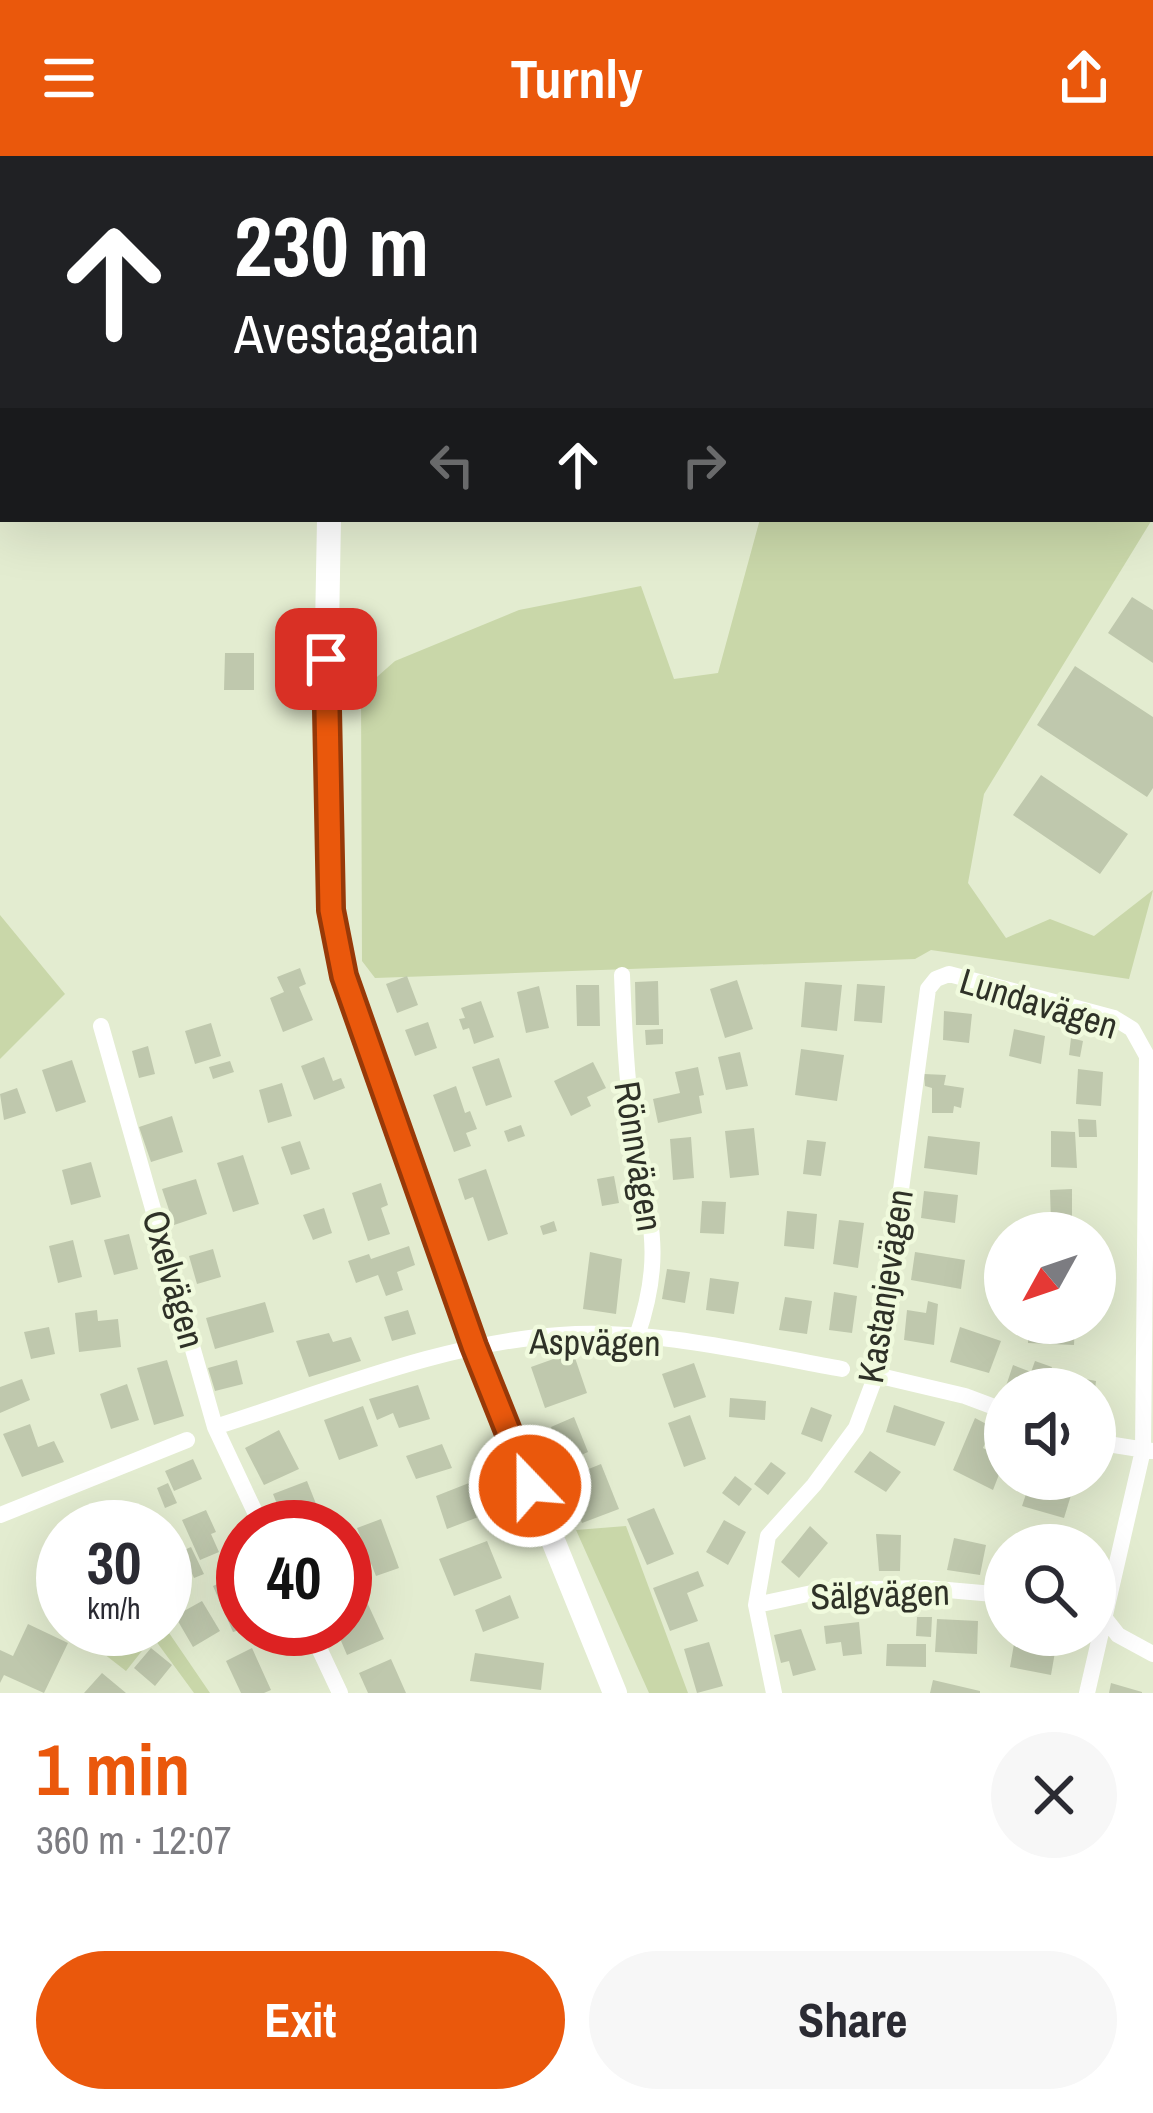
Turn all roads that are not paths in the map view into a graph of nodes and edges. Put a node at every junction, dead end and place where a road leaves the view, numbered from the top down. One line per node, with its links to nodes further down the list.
1 (329, 522): 6 (street)
2 (622, 975): 5 (street, Rönnvägen)
3 (928, 989): 8 (street, Kastanjevägen); 13 (street, Lundavägen)
4 (101, 1026): 10 (street, Oxelvägen)
5 (637, 1336): 6 (street, Aspvägen); 7 (street, Aspvägen)
6 (474, 1346): 10 (street, Aspvägen); 23 (street)
7 (842, 1369)
8 (876, 1375): 9 (street); 18 (street, Kastanjevägen)
9 (984, 1403)
10 (215, 1427): 14 (street, Oxelvägen)
11 (187, 1440): 15 (street)
12 (1116, 1446): 13 (street)
13 (1148, 1451): 16 (street, Lundavägen)
14 (249, 1500)
15 (0, 1515)
16 (1116, 1558)
17 (984, 1593): 18 (street, Sälgvägen)
18 (756, 1604): 25 (street, Kastanjevägen)
19 (1116, 1633): 20 (street)
20 (1153, 1654)
21 (323, 1656): 24 (street)
22 (1093, 1656): 26 (street, Lundavägen)
23 (606, 1689)
24 (340, 1693)
25 (774, 1693)
26 (1088, 1693)

